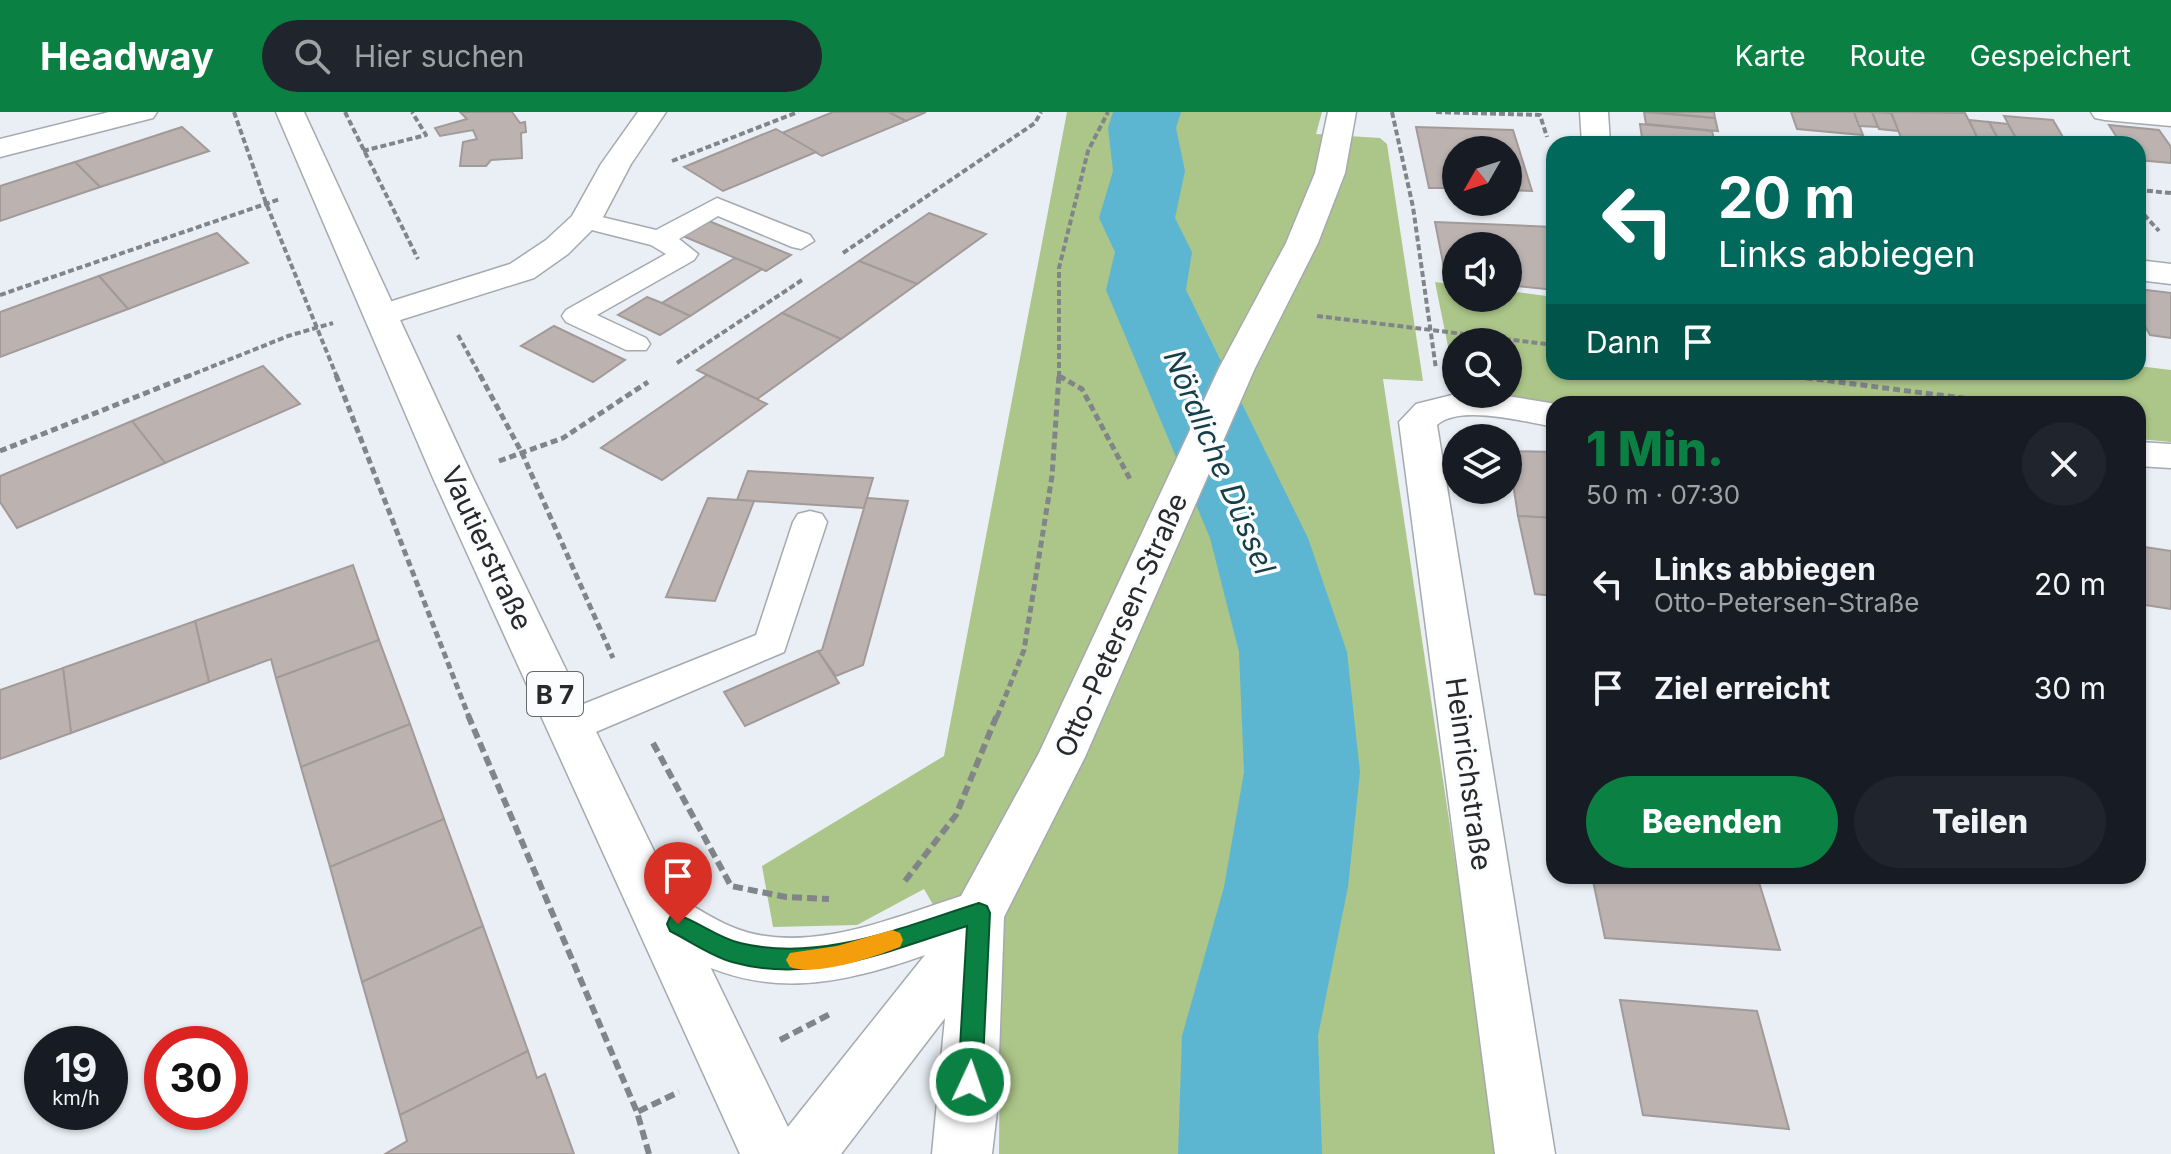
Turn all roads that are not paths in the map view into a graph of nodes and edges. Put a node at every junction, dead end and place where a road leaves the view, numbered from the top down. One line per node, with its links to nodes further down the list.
1 (143, 112): 9 (street)
2 (290, 112): 15 (street, Vautierstraße / B 7)
3 (652, 112): 10 (street)
4 (1342, 112): 23 (street, Otto-Petersen-Straße)
5 (1594, 112): 8 (street)
6 (2105, 112): 7 (street)
7 (2171, 118)
8 (1596, 136)
9 (0, 148)
10 (585, 221): 11 (lane); 15 (street)
11 (660, 239): 12 (lane); 16 (lane)
12 (801, 241)
13 (2146, 271): 14 (street)
14 (2171, 274)
15 (381, 312): 21 (street, Vautierstraße / B 7)
16 (636, 344)
17 (1546, 414): 27 (street, Heinrichstraße)
18 (2146, 454): 19 (street)
19 (2171, 456)
20 (810, 522): 21 (lane)
21 (570, 726): 22 (street, Vautierstraße / B 7)
22 (656, 910): 23 (street); 24 (street, Vautierstraße / B 7)
23 (979, 913): 25 (street, Otto-Petersen-Straße); 26 (street, Otto-Petersen-Straße)
24 (771, 1154)
25 (804, 1154)
26 (962, 1154)
27 (1525, 1154)

